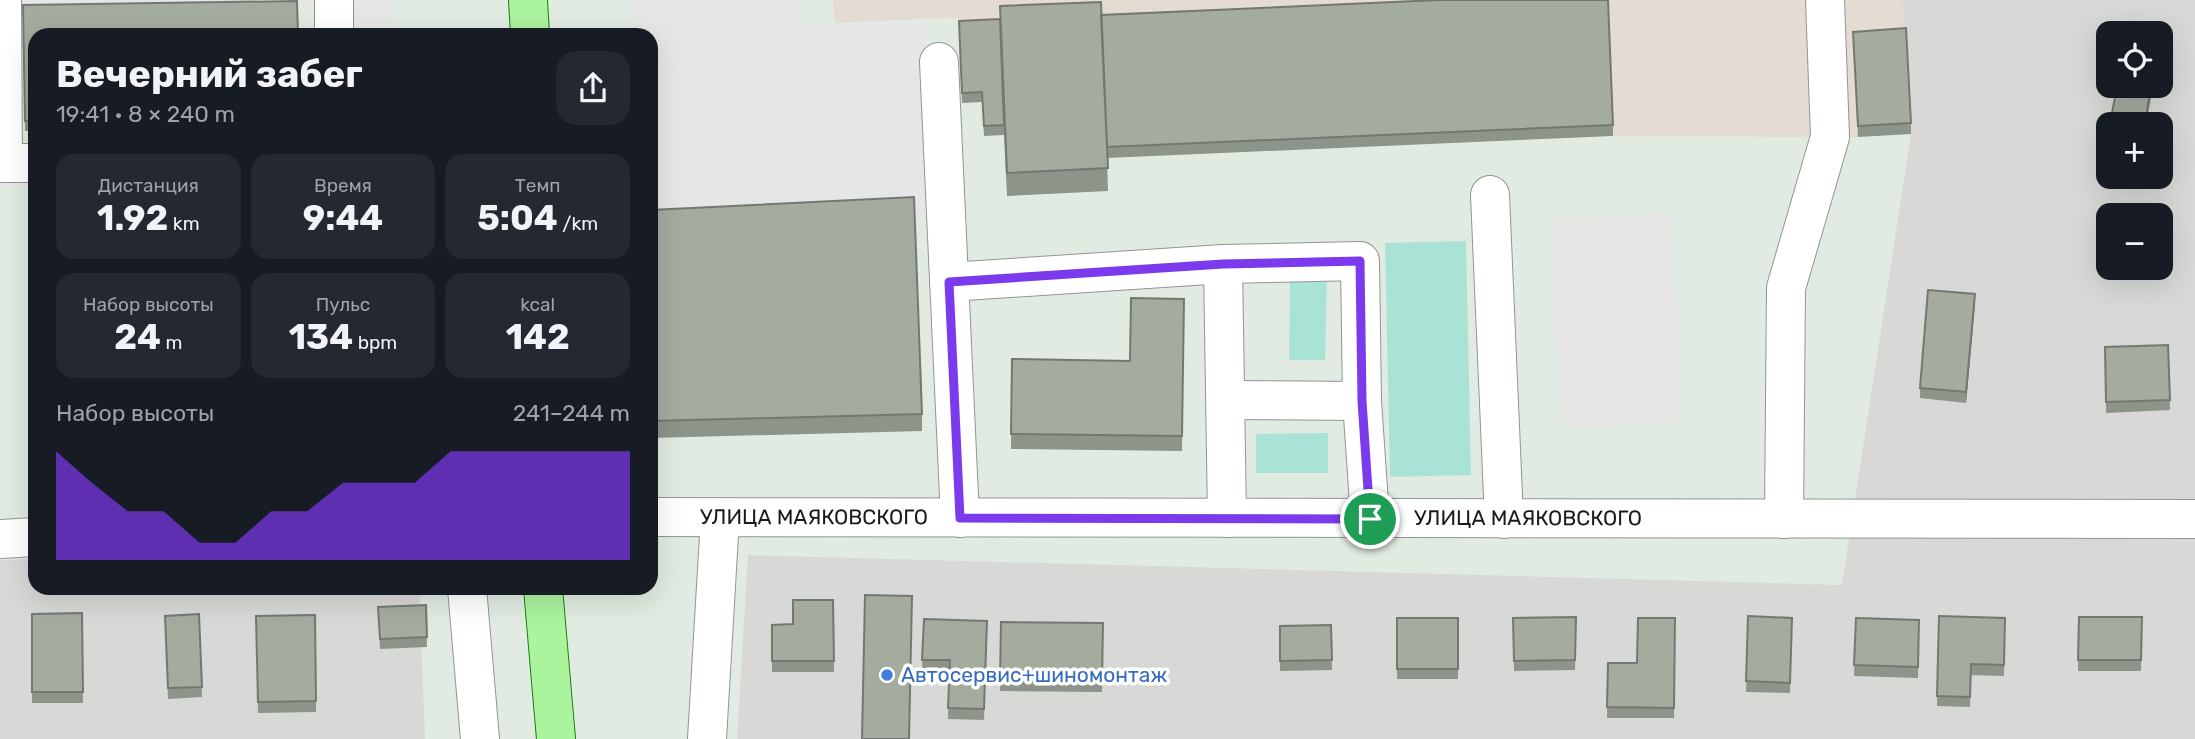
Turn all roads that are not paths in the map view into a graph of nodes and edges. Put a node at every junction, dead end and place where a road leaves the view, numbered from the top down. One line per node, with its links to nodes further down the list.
1 (2, 0): 8 (street)
2 (334, 0): 5 (street)
3 (527, 0): 6 (main road)
4 (1825, 0): 20 (street)
5 (334, 28)
6 (529, 28)
7 (939, 62): 11 (street)
8 (28, 163)
9 (1490, 195): 19 (street)
10 (1223, 264): 11 (street); 12 (street); 13 (street)
11 (949, 282): 16 (street)
12 (1226, 400): 13 (street); 17 (street)
13 (1362, 401): 18 (street)
14 (658, 517): 15 (street, УЛИЦА МАЯКОВСКОГО)
15 (720, 518): 16 (street, УЛИЦА МАЯКОВСКОГО); 28 (street)
16 (960, 518): 17 (street, УЛИЦА МАЯКОВСКОГО)
17 (1227, 518): 18 (street, УЛИЦА МАЯКОВСКОГО)
18 (1370, 519): 19 (street, УЛИЦА МАЯКОВСКОГО)
19 (1504, 519): 20 (street, УЛИЦА МАЯКОВСКОГО)
20 (1784, 519): 21 (street, УЛИЦА МАЯКОВСКОГО)
21 (2195, 519)
22 (28, 537): 23 (street)
23 (0, 539)
24 (468, 595): 26 (street)
25 (544, 595): 27 (main road)
26 (480, 739)
27 (556, 739)
28 (707, 739)

